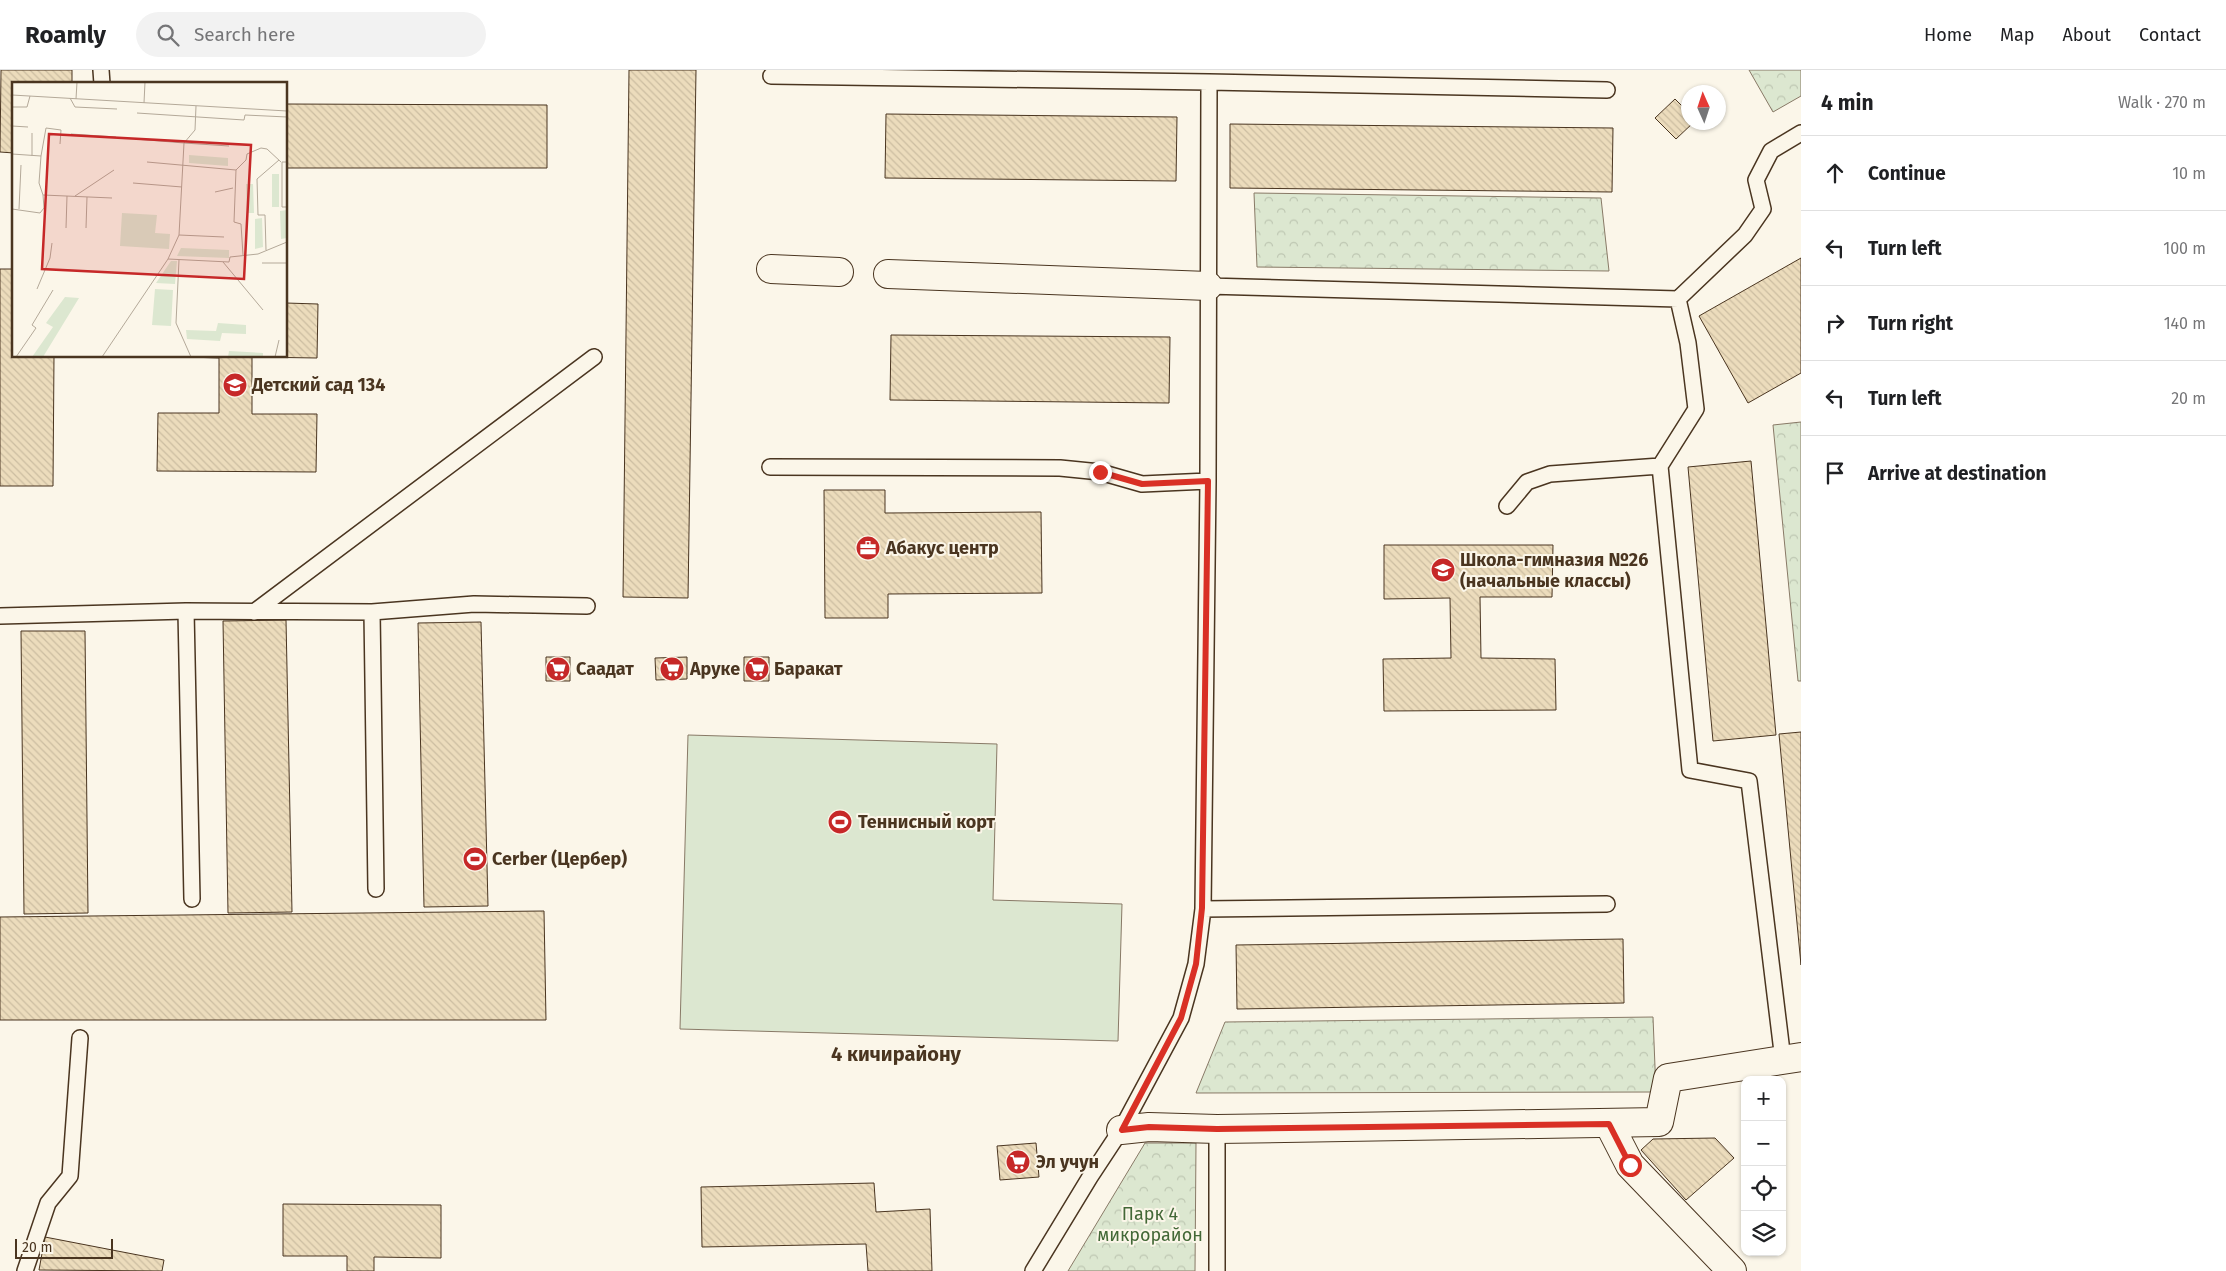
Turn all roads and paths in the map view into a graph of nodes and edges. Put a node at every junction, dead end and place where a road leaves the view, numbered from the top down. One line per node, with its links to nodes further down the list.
1 (1219, 70): 3 (lane)
2 (771, 76): 3 (lane)
3 (1209, 82): 4 (lane); 9 (lane)
4 (1606, 90)
5 (1801, 133): 10 (lane)
6 (772, 269): 7 (street)
7 (839, 272)
8 (888, 274): 9 (street)
9 (1208, 286): 10 (lane); 14 (lane)
10 (1678, 299): 12 (lane)
11 (594, 357): 18 (lane)
12 (1660, 466): 15 (lane); 26 (lane)
13 (770, 467): 14 (lane)
14 (1208, 481): 24 (lane)
15 (1507, 506)
16 (587, 606): 19 (lane)
17 (186, 611): 18 (lane); 20 (lane); 22 (lane)
18 (254, 612): 19 (lane)
19 (372, 612): 21 (lane)
20 (0, 616)
21 (376, 889)
22 (192, 899)
23 (1608, 904): 24 (lane)
24 (1202, 908): 29 (lane)
25 (80, 1038): 30 (lane)
26 (1792, 1058): 27 (street)
27 (1609, 1124): 28 (street); 33 (street)
28 (1217, 1129): 29 (street); 32 (lane)
29 (1122, 1130): 31 (lane)
30 (25, 1271)
31 (1032, 1271)
32 (1217, 1271)
33 (1732, 1271)

